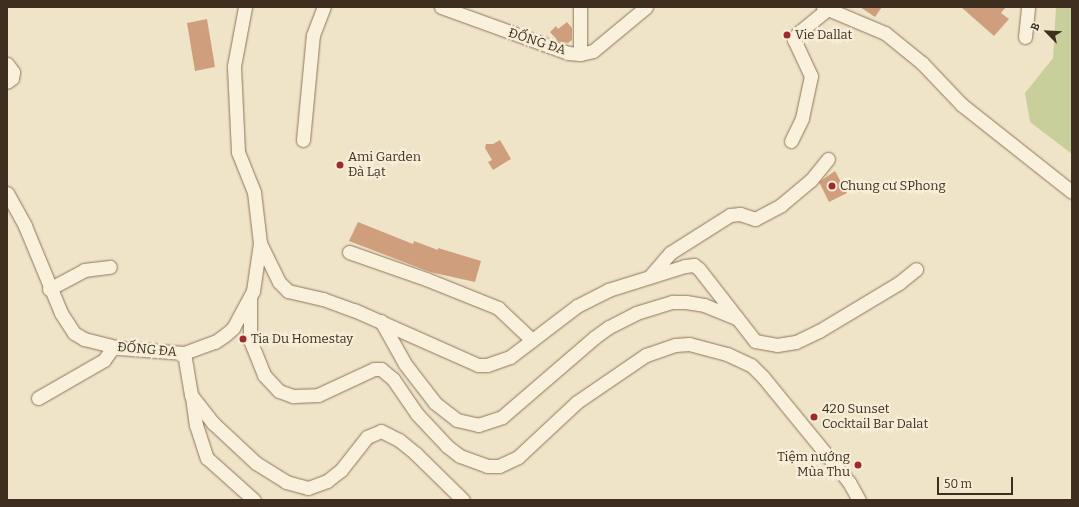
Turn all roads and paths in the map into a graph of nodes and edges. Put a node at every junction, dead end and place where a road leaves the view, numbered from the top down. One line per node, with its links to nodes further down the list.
1 (245, 7): 17 (street, ĐỐNG ĐA)
2 (324, 7): 12 (street)
3 (441, 7): 9 (street, ĐỐNG ĐA)
4 (580, 7): 9 (street)
5 (646, 7): 9 (street, ĐỐNG ĐA)
6 (1028, 7): 8 (street)
7 (825, 8): 13 (street); 15 (street)
8 (1025, 37)
9 (580, 54)
10 (7, 64): 11 (street)
11 (7, 82)
12 (303, 140)
13 (791, 141)
14 (828, 159): 21 (street)
15 (1072, 192)
16 (7, 193): 22 (street, ĐỐNG ĐA)
17 (260, 243): 23 (street, ĐỐNG ĐA); 25 (street)
18 (349, 252): 26 (street)
19 (110, 267): 22 (street)
20 (916, 269): 24 (street)
21 (651, 275): 24 (street); 26 (street)
22 (49, 289): 27 (street, ĐỐNG ĐA)
23 (250, 298): 28 (street, ĐỐNG ĐA); 33 (street)
24 (737, 318): 25 (street)
25 (381, 321): 26 (street)
26 (532, 340)
27 (113, 347): 28 (street, ĐỐNG ĐA); 30 (street)
28 (184, 354): 29 (street)
29 (191, 395): 31 (street); 32 (street)
30 (38, 398)
31 (254, 500)
32 (463, 500)
33 (859, 500)

